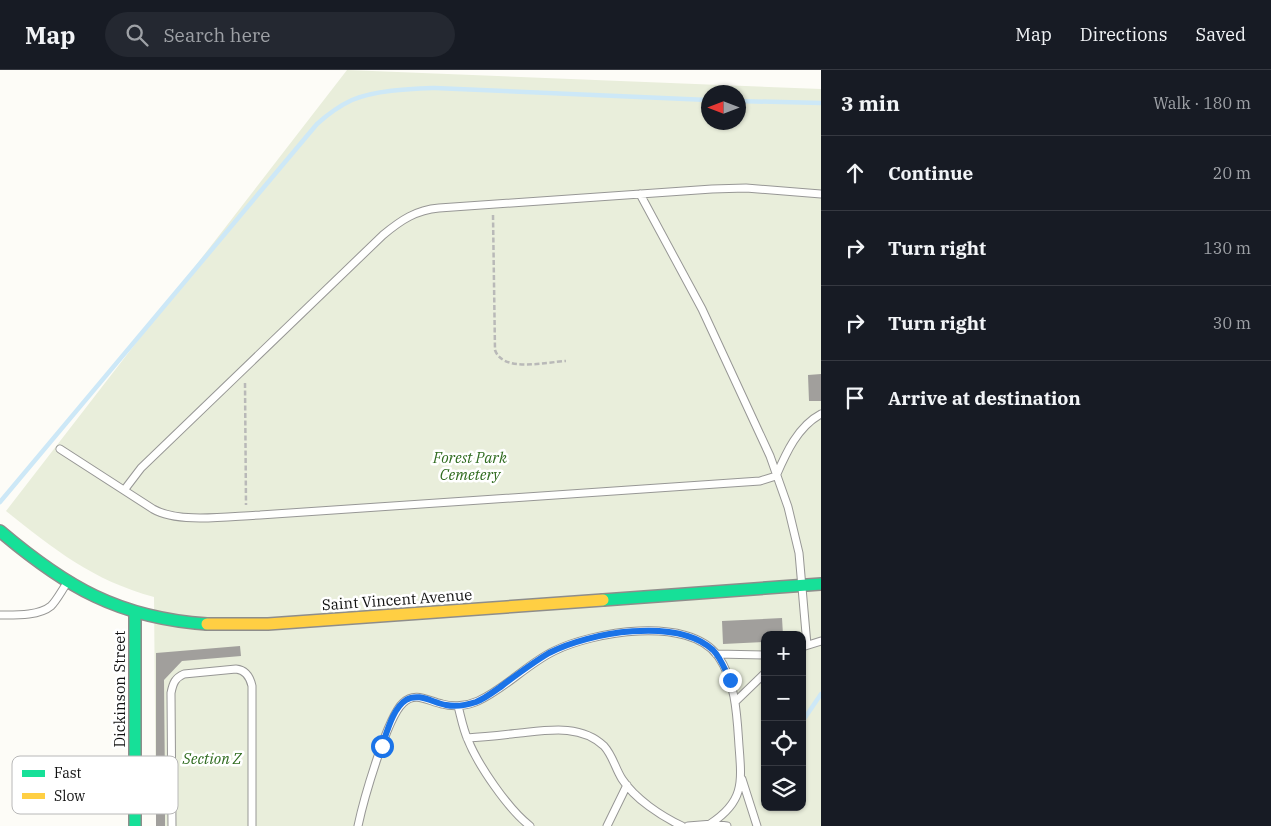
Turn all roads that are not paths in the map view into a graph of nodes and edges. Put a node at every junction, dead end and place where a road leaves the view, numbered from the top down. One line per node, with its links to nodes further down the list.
1 (640, 194): 2 (lane); 5 (lane); 6 (lane)
2 (821, 194)
3 (821, 414): 5 (lane)
4 (60, 449): 6 (lane)
5 (776, 476): 6 (lane); 10 (lane)
6 (125, 489)
7 (0, 531): 8 (street, Saint Vincent Avenue)
8 (68, 582): 11 (street, Saint Vincent Avenue); 12 (lane)
9 (821, 584): 10 (street, Saint Vincent Avenue)
10 (801, 585): 11 (street, Saint Vincent Avenue); 13 (lane)
11 (135, 613): 22 (street, Dickinson Street)
12 (0, 615)
13 (804, 631)
14 (821, 641): 15 (lane)
15 (806, 646)
16 (716, 654): 17 (lane); 19 (lane); 20 (lane)
17 (761, 655)
18 (761, 676): 19 (lane)
19 (735, 702): 24 (lane)
20 (458, 706): 21 (lane); 28 (lane)
21 (467, 738): 25 (lane); 29 (lane)
22 (135, 756)
23 (171, 756): 27 (lane)
24 (741, 774): 26 (lane); 34 (lane)
25 (627, 785): 30 (lane); 31 (lane)
26 (710, 824): 32 (lane); 33 (lane)
27 (252, 826)
28 (358, 826)
29 (530, 826)
30 (606, 826)
31 (682, 826)
32 (688, 826)
33 (727, 826)
34 (757, 826)

